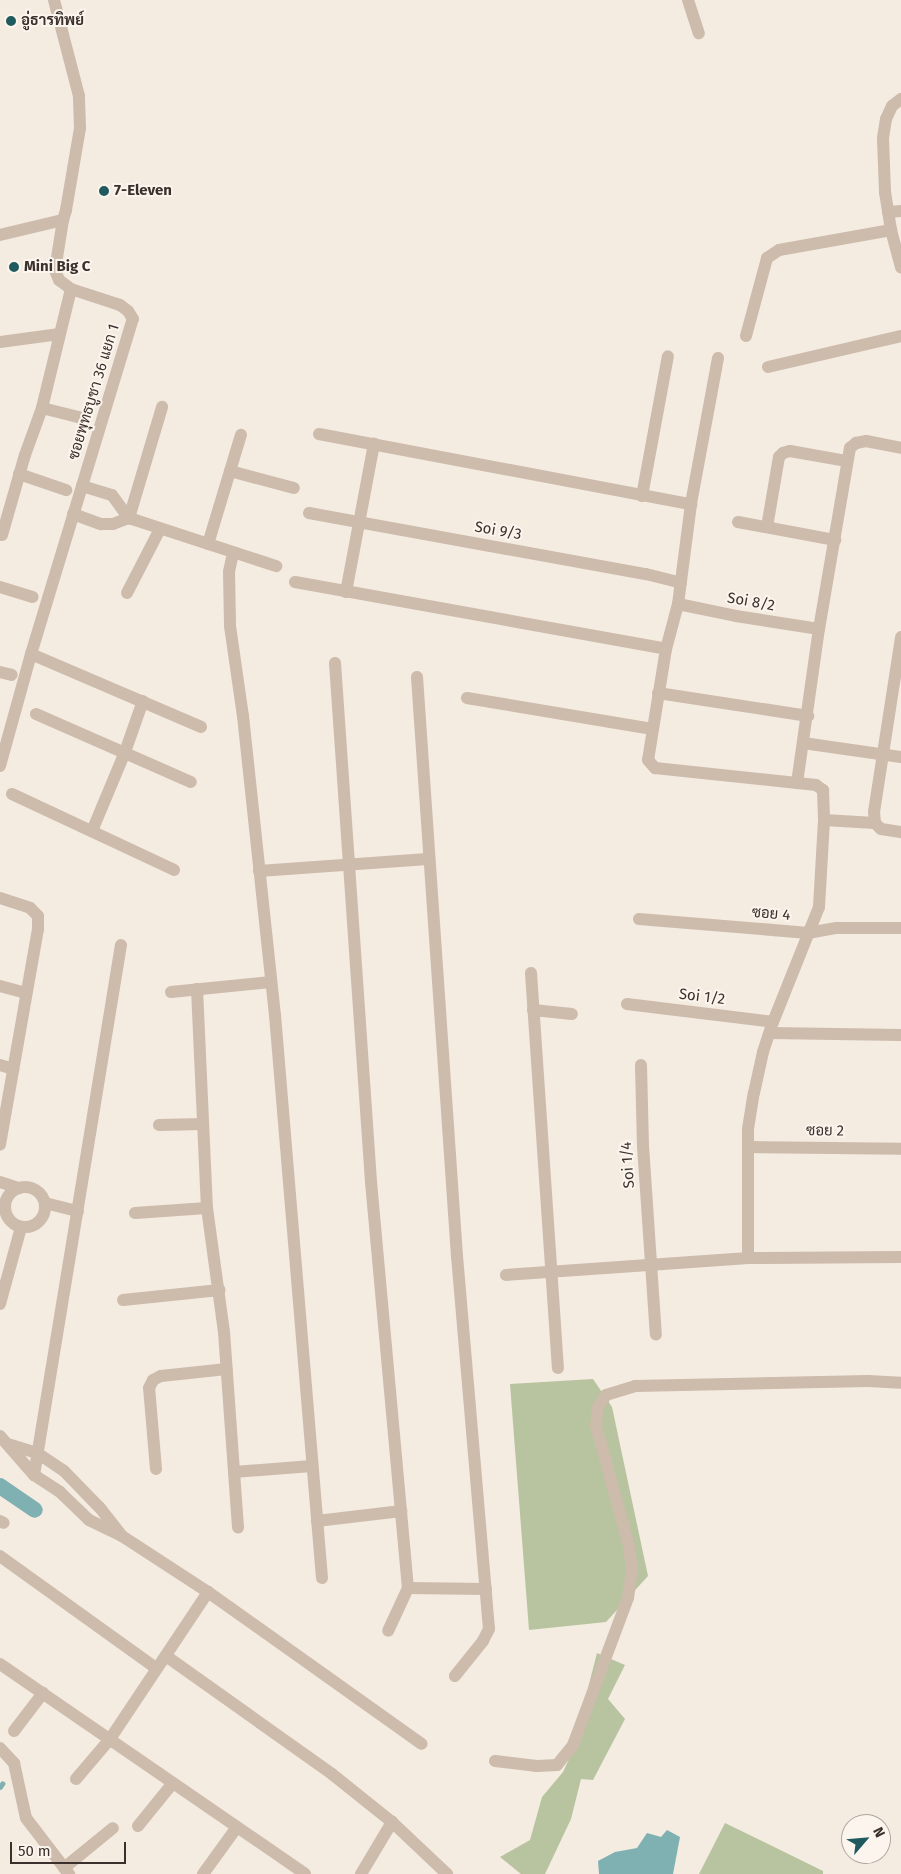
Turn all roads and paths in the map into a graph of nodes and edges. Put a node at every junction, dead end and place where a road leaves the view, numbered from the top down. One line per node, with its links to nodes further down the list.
1 (54, 0): 6 (street, ซอยพุทธบูชา 36 แยก 1)
2 (688, 0): 3 (street)
3 (699, 33)
4 (901, 99): 5 (street)
5 (894, 212): 7 (street)
6 (63, 220): 8 (street); 10 (street, ซอยพุทธบูชา 36 แยก 1)
7 (891, 230): 9 (street); 12 (street)
8 (0, 235)
9 (901, 268)
10 (71, 289): 11 (street); 28 (street, ซอยพุทธบูชา 36 แยก 1)
11 (59, 334): 14 (street); 19 (street)
12 (746, 336)
13 (901, 336): 17 (street)
14 (0, 342)
15 (668, 356): 31 (street)
16 (718, 358): 32 (street)
17 (768, 366)
18 (162, 407): 35 (street)
19 (42, 408): 20 (street); 27 (street)
20 (86, 419)
21 (319, 434): 23 (street)
22 (242, 435): 26 (street)
23 (374, 444): 31 (street); 36 (street)
24 (901, 448): 25 (street)
25 (847, 461): 38 (street); 41 (street)
26 (230, 471): 29 (street); 42 (street)
27 (19, 474): 30 (street); 40 (street)
28 (82, 486): 34 (street); 35 (street)
29 (294, 488)
30 (66, 490)
31 (642, 496): 32 (street)
32 (691, 504): 46 (street)
33 (309, 513): 36 (street, Soi 9/3)
34 (73, 514): 35 (street); 55 (street)
35 (130, 518): 39 (street)
36 (358, 521): 46 (street, Soi 9/3); 48 (street)
37 (738, 522): 38 (street)
38 (767, 527): 41 (street)
39 (160, 529): 42 (street); 49 (street)
40 (2, 535)
41 (835, 540): 52 (street)
42 (208, 544): 43 (street)
43 (232, 553): 44 (street); 82 (street)
44 (276, 566)
45 (294, 582): 48 (street)
46 (681, 583): 51 (street)
47 (0, 588): 50 (street)
48 (346, 592): 54 (street)
49 (127, 593)
50 (33, 597)
51 (678, 604): 52 (street, Soi 8/2); 54 (street)
52 (819, 629): 63 (street)
53 (901, 637): 57 (street)
54 (666, 649): 59 (street)
55 (31, 654): 61 (street); 67 (street)
56 (335, 663): 80 (street)
57 (898, 674): 69 (street)
58 (417, 678): 79 (street)
59 (658, 693): 63 (street); 65 (street)
60 (467, 698): 65 (street)
61 (142, 701): 64 (street); 68 (street)
62 (36, 714): 68 (street)
63 (808, 716): 66 (street)
64 (201, 727)
65 (652, 729): 73 (street)
66 (803, 743): 69 (street); 73 (street)
67 (2, 748): 71 (street)
68 (125, 752): 72 (street); 77 (street)
69 (883, 755): 70 (street); 76 (street)
70 (901, 757)
71 (0, 766)
72 (190, 782)
73 (797, 783): 75 (street)
74 (12, 794): 77 (street)
75 (824, 820): 76 (street); 86 (street)
76 (875, 823): 78 (street)
77 (92, 831): 81 (street)
78 (901, 832)
79 (428, 859): 80 (street); 141 (street)
80 (348, 865): 82 (street); 134 (street)
81 (174, 870)
82 (259, 871): 89 (street)
83 (0, 898): 93 (street)
84 (639, 919): 86 (street, ซอย 4)
85 (901, 928): 86 (street, ซอย 4)
86 (808, 933): 97 (street)
87 (121, 945): 111 (street)
88 (531, 973): 95 (street)
89 (270, 982): 91 (street); 130 (street)
90 (0, 986): 93 (street)
91 (197, 989): 92 (street); 102 (street)
92 (171, 992)
93 (26, 993): 101 (street)
94 (627, 1004): 97 (street, Soi 1/2)
95 (533, 1010): 96 (street); 118 (street)
96 (572, 1014)
97 (771, 1028): 98 (street, Soi 1/2); 105 (street)
98 (901, 1035)
99 (0, 1065): 101 (street)
100 (641, 1065): 117 (street, Soi 1/4)
101 (13, 1069): 104 (street)
102 (203, 1124): 103 (street); 110 (street)
103 (159, 1126)
104 (0, 1145)
105 (748, 1147): 106 (street, ซอย 2); 116 (street)
106 (901, 1149)
107 (0, 1182): 108 (street)
108 (19, 1188): 109 (street); 113 (street)
109 (45, 1203): 111 (street); 114 (street)
110 (207, 1208): 112 (street); 120 (street)
111 (78, 1212): 129 (street)
112 (134, 1213)
113 (3, 1214): 114 (street)
114 (21, 1227): 122 (street)
115 (901, 1257): 116 (street)
116 (748, 1258): 117 (street)
117 (651, 1264): 118 (street); 123 (street, Soi 1/4)
118 (551, 1271): 119 (street); 124 (street)
119 (506, 1275)
120 (219, 1290): 121 (street); 125 (street)
121 (122, 1300)
122 (0, 1304)
123 (656, 1335)
124 (558, 1368)
125 (227, 1369): 131 (street); 132 (street)
126 (901, 1382): 153 (street)
127 (0, 1436): 128 (street)
128 (10, 1446): 129 (street); 133 (street)
129 (37, 1453): 133 (street); 137 (street)
130 (312, 1466): 132 (street); 135 (street)
131 (156, 1469)
132 (234, 1472): 136 (street)
133 (34, 1475): 137 (street)
134 (401, 1511): 135 (street); 140 (street)
135 (317, 1521): 139 (street)
136 (238, 1527)
137 (122, 1536): 142 (street)
138 (0, 1556): 146 (street)
139 (322, 1578)
140 (408, 1588): 141 (street); 143 (street)
141 (486, 1589): 147 (street)
142 (208, 1592): 144 (street); 151 (street)
143 (388, 1631)
144 (166, 1656): 146 (street); 156 (street)
145 (0, 1664): 148 (street)
146 (157, 1669): 150 (street)
147 (455, 1676)
148 (43, 1693): 149 (street); 150 (street)
149 (14, 1731)
150 (110, 1739): 154 (street); 155 (street)
151 (422, 1744)
152 (0, 1748): 160 (street)
153 (495, 1761)
154 (76, 1779)
155 (173, 1783): 157 (street); 158 (street)
156 (392, 1822): 163 (street); 164 (street)
157 (138, 1826)
158 (237, 1827): 161 (street); 162 (street)
159 (113, 1828): 160 (street)
160 (66, 1871)
161 (303, 1873)
162 (202, 1874)
163 (361, 1874)
164 (447, 1874)

